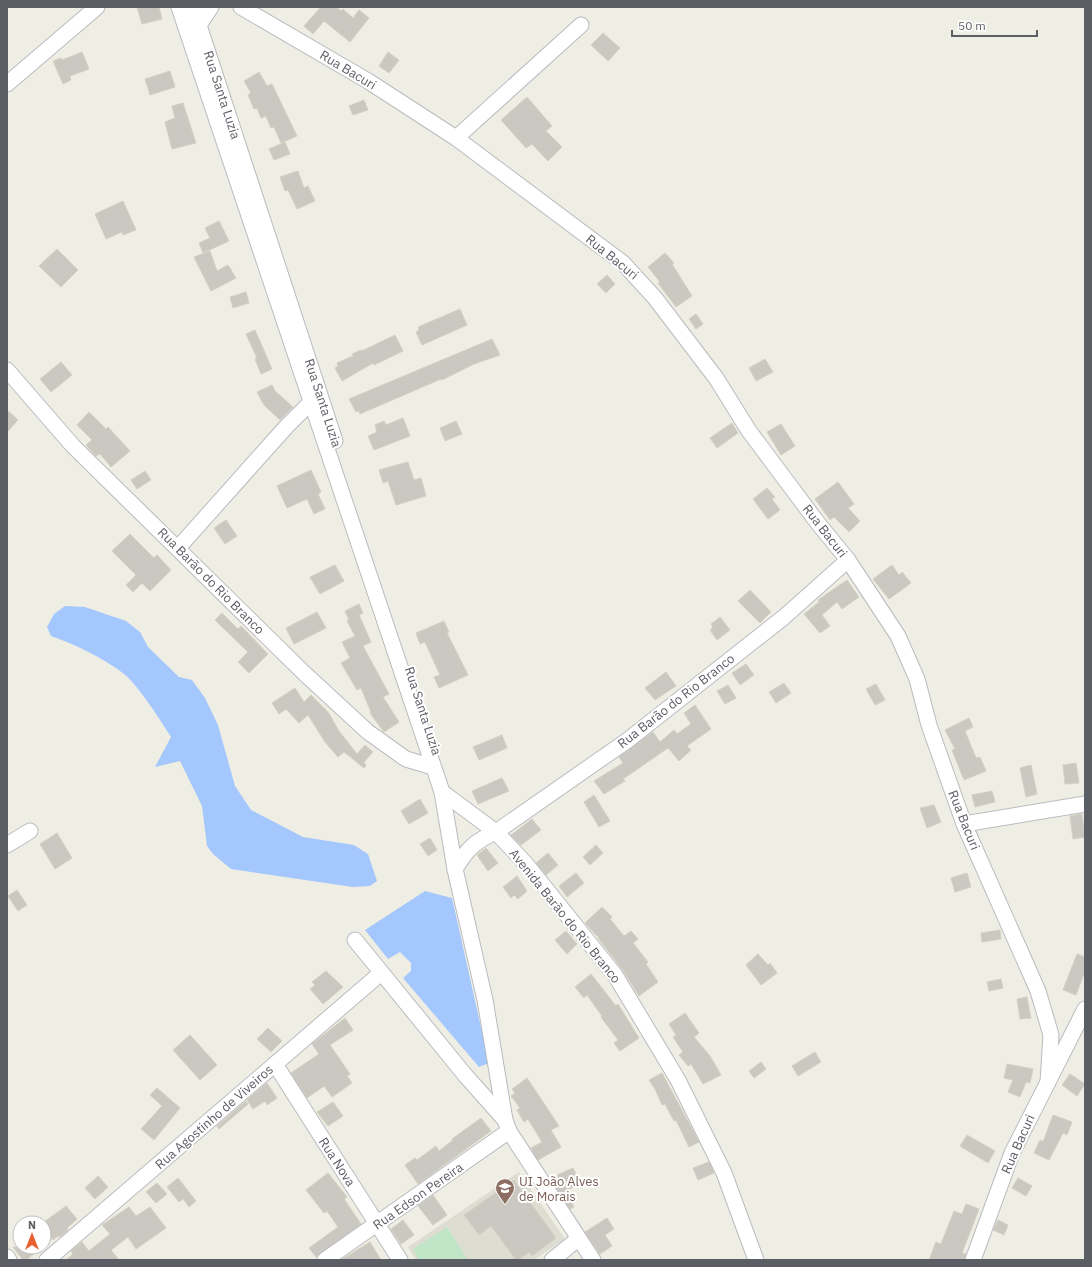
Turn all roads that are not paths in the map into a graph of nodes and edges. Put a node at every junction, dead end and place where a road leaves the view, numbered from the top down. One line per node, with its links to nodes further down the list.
1 (97, 7): 8 (street)
2 (179, 7): 11 (street, Rua Santa Luzia)
3 (193, 7): 6 (street, Rua Santa Luzia)
4 (211, 7): 6 (street)
5 (241, 7): 9 (street, Rua Bacuri)
6 (200, 25): 11 (street, Rua Santa Luzia)
7 (581, 25): 9 (street)
8 (7, 84)
9 (456, 138): 13 (street, Rua Bacuri)
10 (7, 370): 12 (street, Rua Barão do Rio Branco)
11 (318, 404): 12 (street); 14 (street, Rua Santa Luzia); 15 (street, Rua Santa Luzia)
12 (178, 548): 14 (street, Rua Barão do Rio Branco)
13 (848, 560): 17 (street, Rua Bacuri); 19 (street, Rua Barão do Rio Branco)
14 (433, 767): 15 (street, Rua Santa Luzia)
15 (447, 795): 19 (street, Avenida Barão do Rio Branco); 21 (street)
16 (1085, 804): 17 (street)
17 (964, 824): 26 (street, Rua Bacuri)
18 (30, 831): 20 (street)
19 (496, 832): 21 (street); 37 (street, Avenida Barão do Rio Branco)
20 (7, 845)
21 (455, 869): 27 (street)
22 (355, 940): 23 (street)
23 (381, 973): 25 (street, Rua Agostinho de Viveiros); 27 (street)
24 (1085, 1008): 26 (street)
25 (275, 1064): 28 (street, Rua Nova); 32 (street, Rua Agostinho de Viveiros)
26 (1048, 1082): 38 (street, Rua Bacuri)
27 (507, 1126): 28 (street, Rua Edson Pereira); 29 (street)
28 (378, 1225): 33 (street, Rua Edson Pereira); 34 (street, Rua Nova)
29 (578, 1239): 35 (street); 36 (street)
30 (7, 1257): 31 (street)
31 (9, 1260)
32 (47, 1260)
33 (325, 1260)
34 (400, 1260)
35 (552, 1260)
36 (592, 1260)
37 (756, 1260)
38 (973, 1260)

